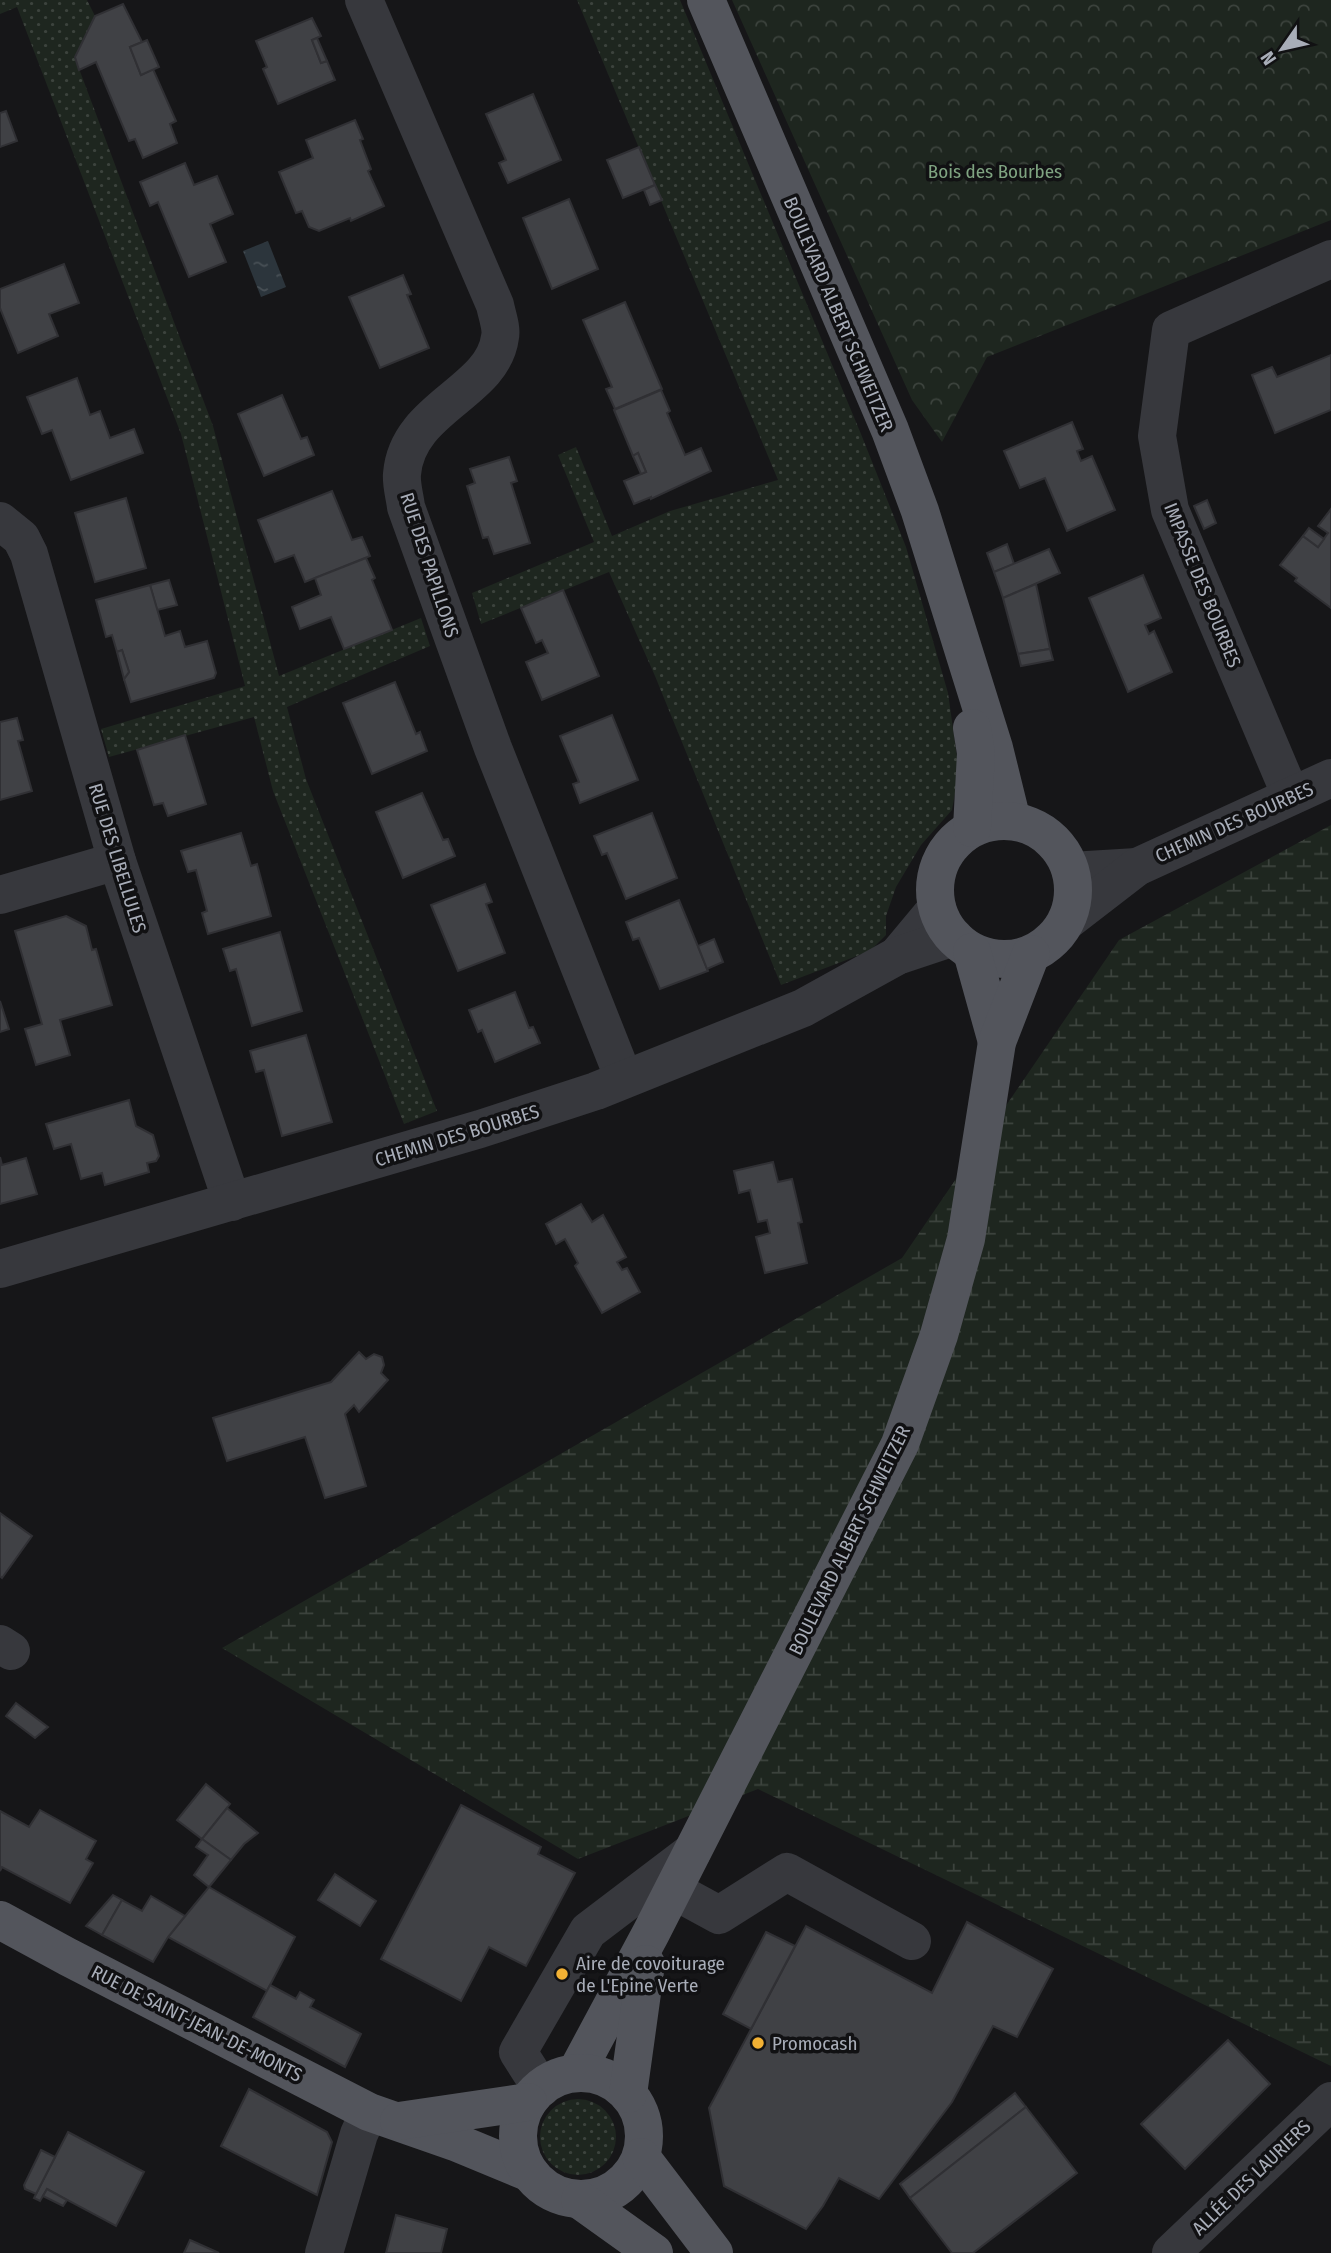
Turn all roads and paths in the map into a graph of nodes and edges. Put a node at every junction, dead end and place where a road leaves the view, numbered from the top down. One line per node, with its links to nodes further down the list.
1 (364, 0): 18 (street, RUE DES PAPILLONS)
2 (706, 0): 5 (main road, BOULEVARD ALBERT SCHWEITZER)
3 (1331, 259): 7 (street, IMPASSE DES BOURBES)
4 (0, 521): 10 (street, RUE DES LIBELLULES)
5 (958, 633): 8 (main road, BOULEVARD ALBERT SCHWEITZER); 9 (main road, BOULEVARD ALBERT SCHWEITZER)
6 (1331, 778): 7 (street, CHEMIN DES BOURBES)
7 (1291, 796): 11 (street, CHEMIN DES BOURBES)
8 (1012, 821): 9 (main road); 12 (main road)
9 (972, 828): 15 (main road)
10 (117, 861): 13 (street); 19 (street, RUE DES LIBELLULES)
11 (1137, 867): 12 (street, CHEMIN DES BOURBES); 14 (street, CHEMIN DES BOURBES)
12 (1071, 871): 14 (main road)
13 (0, 895)
14 (1066, 920): 16 (main road)
15 (954, 932): 16 (main road); 17 (main road, BOULEVARD ALBERT SCHWEITZER); 18 (street, CHEMIN DES BOURBES)
16 (1031, 954): 17 (main road, BOULEVARD ALBERT SCHWEITZER)
17 (997, 1042): 21 (main road, BOULEVARD ALBERT SCHWEITZER)
18 (624, 1079): 19 (street, CHEMIN DES BOURBES)
19 (232, 1202): 20 (street, CHEMIN DES BOURBES)
20 (0, 1269)
21 (691, 1852): 22 (main road, BOULEVARD ALBERT SCHWEITZER); 28 (street)
22 (673, 1890): 24 (main road, BOULEVARD ALBERT SCHWEITZER); 25 (street)
23 (0, 1920): 30 (main road, RUE DE SAINT-JEAN-DE-MONTS)
24 (651, 1933): 26 (main road, BOULEVARD ALBERT SCHWEITZER); 27 (main road, BOULEVARD ALBERT SCHWEITZER)
25 (912, 1941)
26 (576, 2073): 27 (main road); 28 (main road)
27 (628, 2094): 31 (main road)
28 (535, 2095): 30 (main road); 32 (main road)
29 (1331, 2101): 37 (street, ALLÉE DES LAURIERS)
30 (383, 2116): 32 (main road, RUE DE SAINT-JEAN-DE-MONTS); 34 (street)
31 (641, 2157): 33 (main road); 36 (main road)
32 (530, 2173): 33 (main road)
33 (580, 2200): 35 (main road)
34 (324, 2253)
35 (654, 2253)
36 (713, 2253)
37 (1171, 2253)

